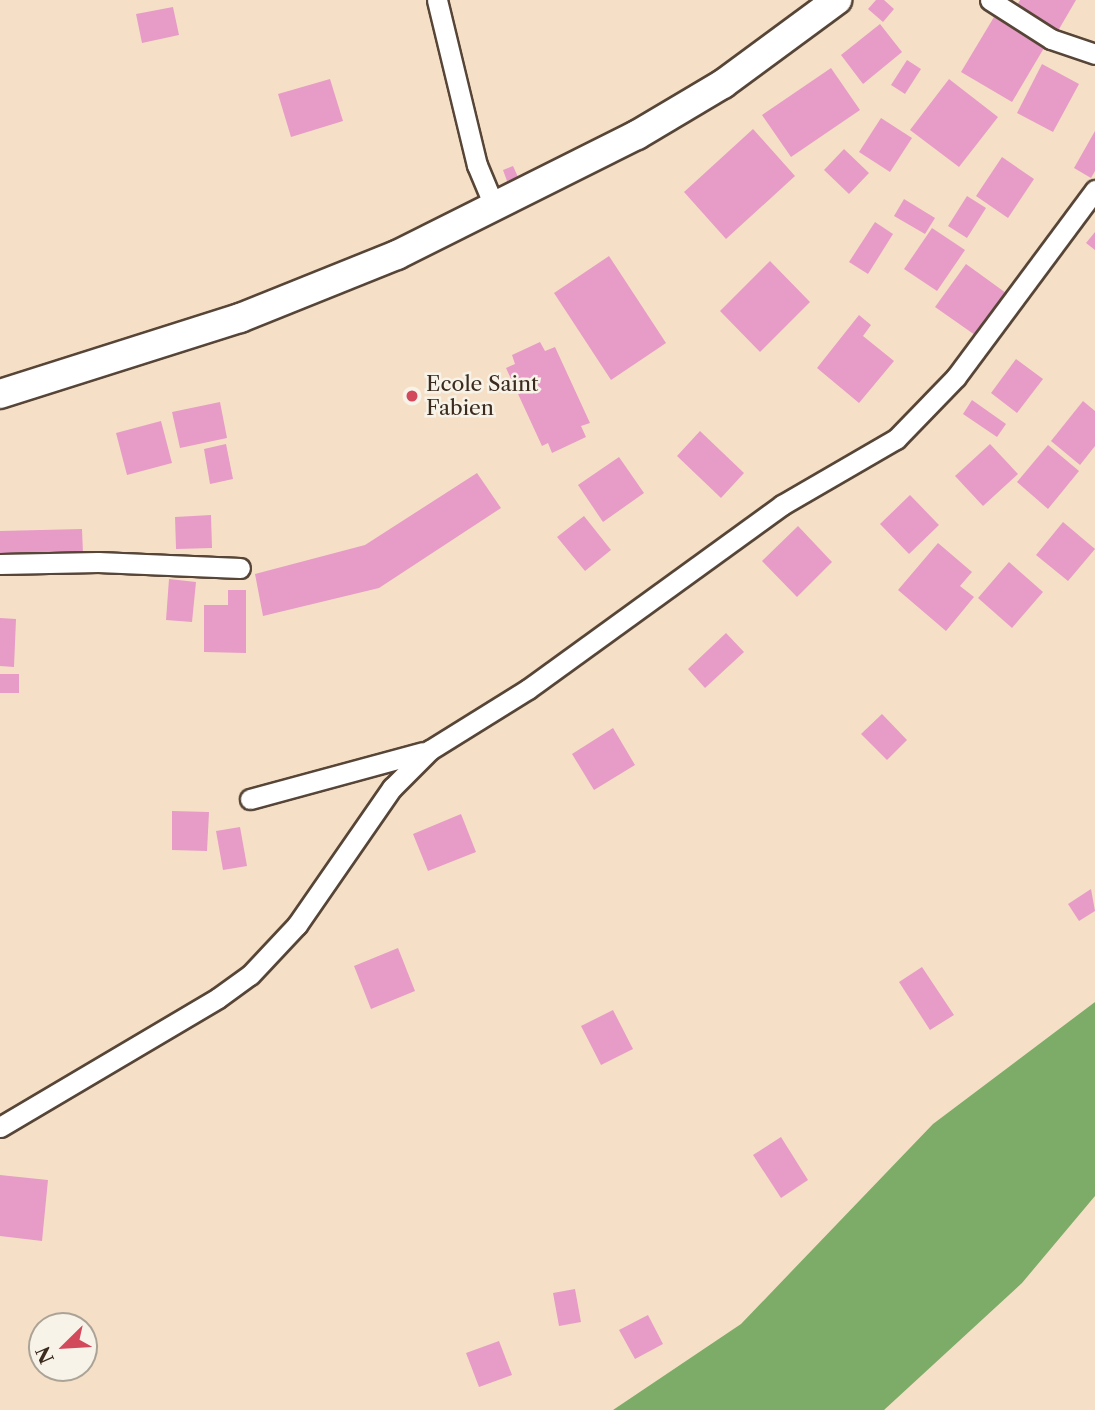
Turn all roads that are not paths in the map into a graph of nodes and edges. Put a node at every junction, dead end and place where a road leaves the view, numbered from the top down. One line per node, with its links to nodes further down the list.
1 (437, 0): 6 (street)
2 (837, 0): 6 (main road)
3 (990, 0): 4 (street)
4 (1095, 54)
5 (1095, 190): 10 (street)
6 (495, 208): 7 (main road)
7 (0, 394)
8 (0, 564): 9 (street)
9 (240, 568)
10 (430, 750): 11 (street); 12 (street)
11 (250, 799)
12 (0, 1127)

